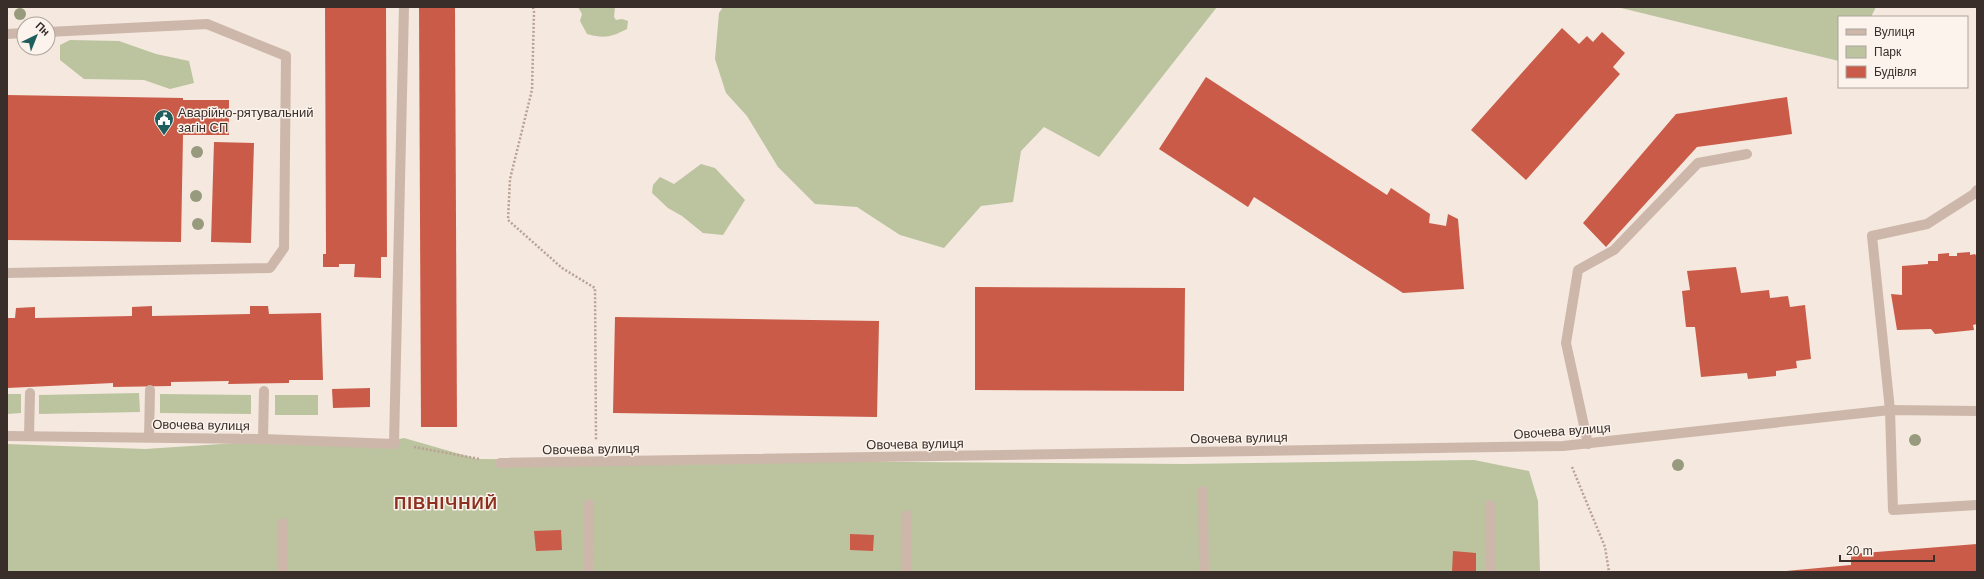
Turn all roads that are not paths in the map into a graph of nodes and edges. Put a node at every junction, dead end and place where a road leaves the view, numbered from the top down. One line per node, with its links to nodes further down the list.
1 (404, 7): 14 (street, Овочева вулиця)
2 (56, 32): 5 (street)
3 (1747, 154): 15 (street)
4 (1977, 190): 9 (street)
5 (7, 273)
6 (150, 390): 13 (street)
7 (264, 391): 14 (street)
8 (30, 393): 12 (street)
9 (1890, 410): 10 (street, Овочева вулиця); 15 (street, Овочева вулиця); 20 (street)
10 (1977, 411)
11 (7, 436): 12 (street, Овочева вулиця)
12 (29, 436): 13 (street, Овочева вулиця)
13 (149, 437): 14 (street, Овочева вулиця)
14 (263, 438)
15 (1588, 444): 16 (street, Овочева вулиця)
16 (500, 463)
17 (1203, 491): 26 (street)
18 (588, 504): 24 (street)
19 (1490, 505): 27 (street)
20 (1977, 505)
21 (907, 515): 25 (street)
22 (283, 523): 23 (street)
23 (283, 572)
24 (588, 572)
25 (906, 572)
26 (1204, 572)
27 (1490, 572)

